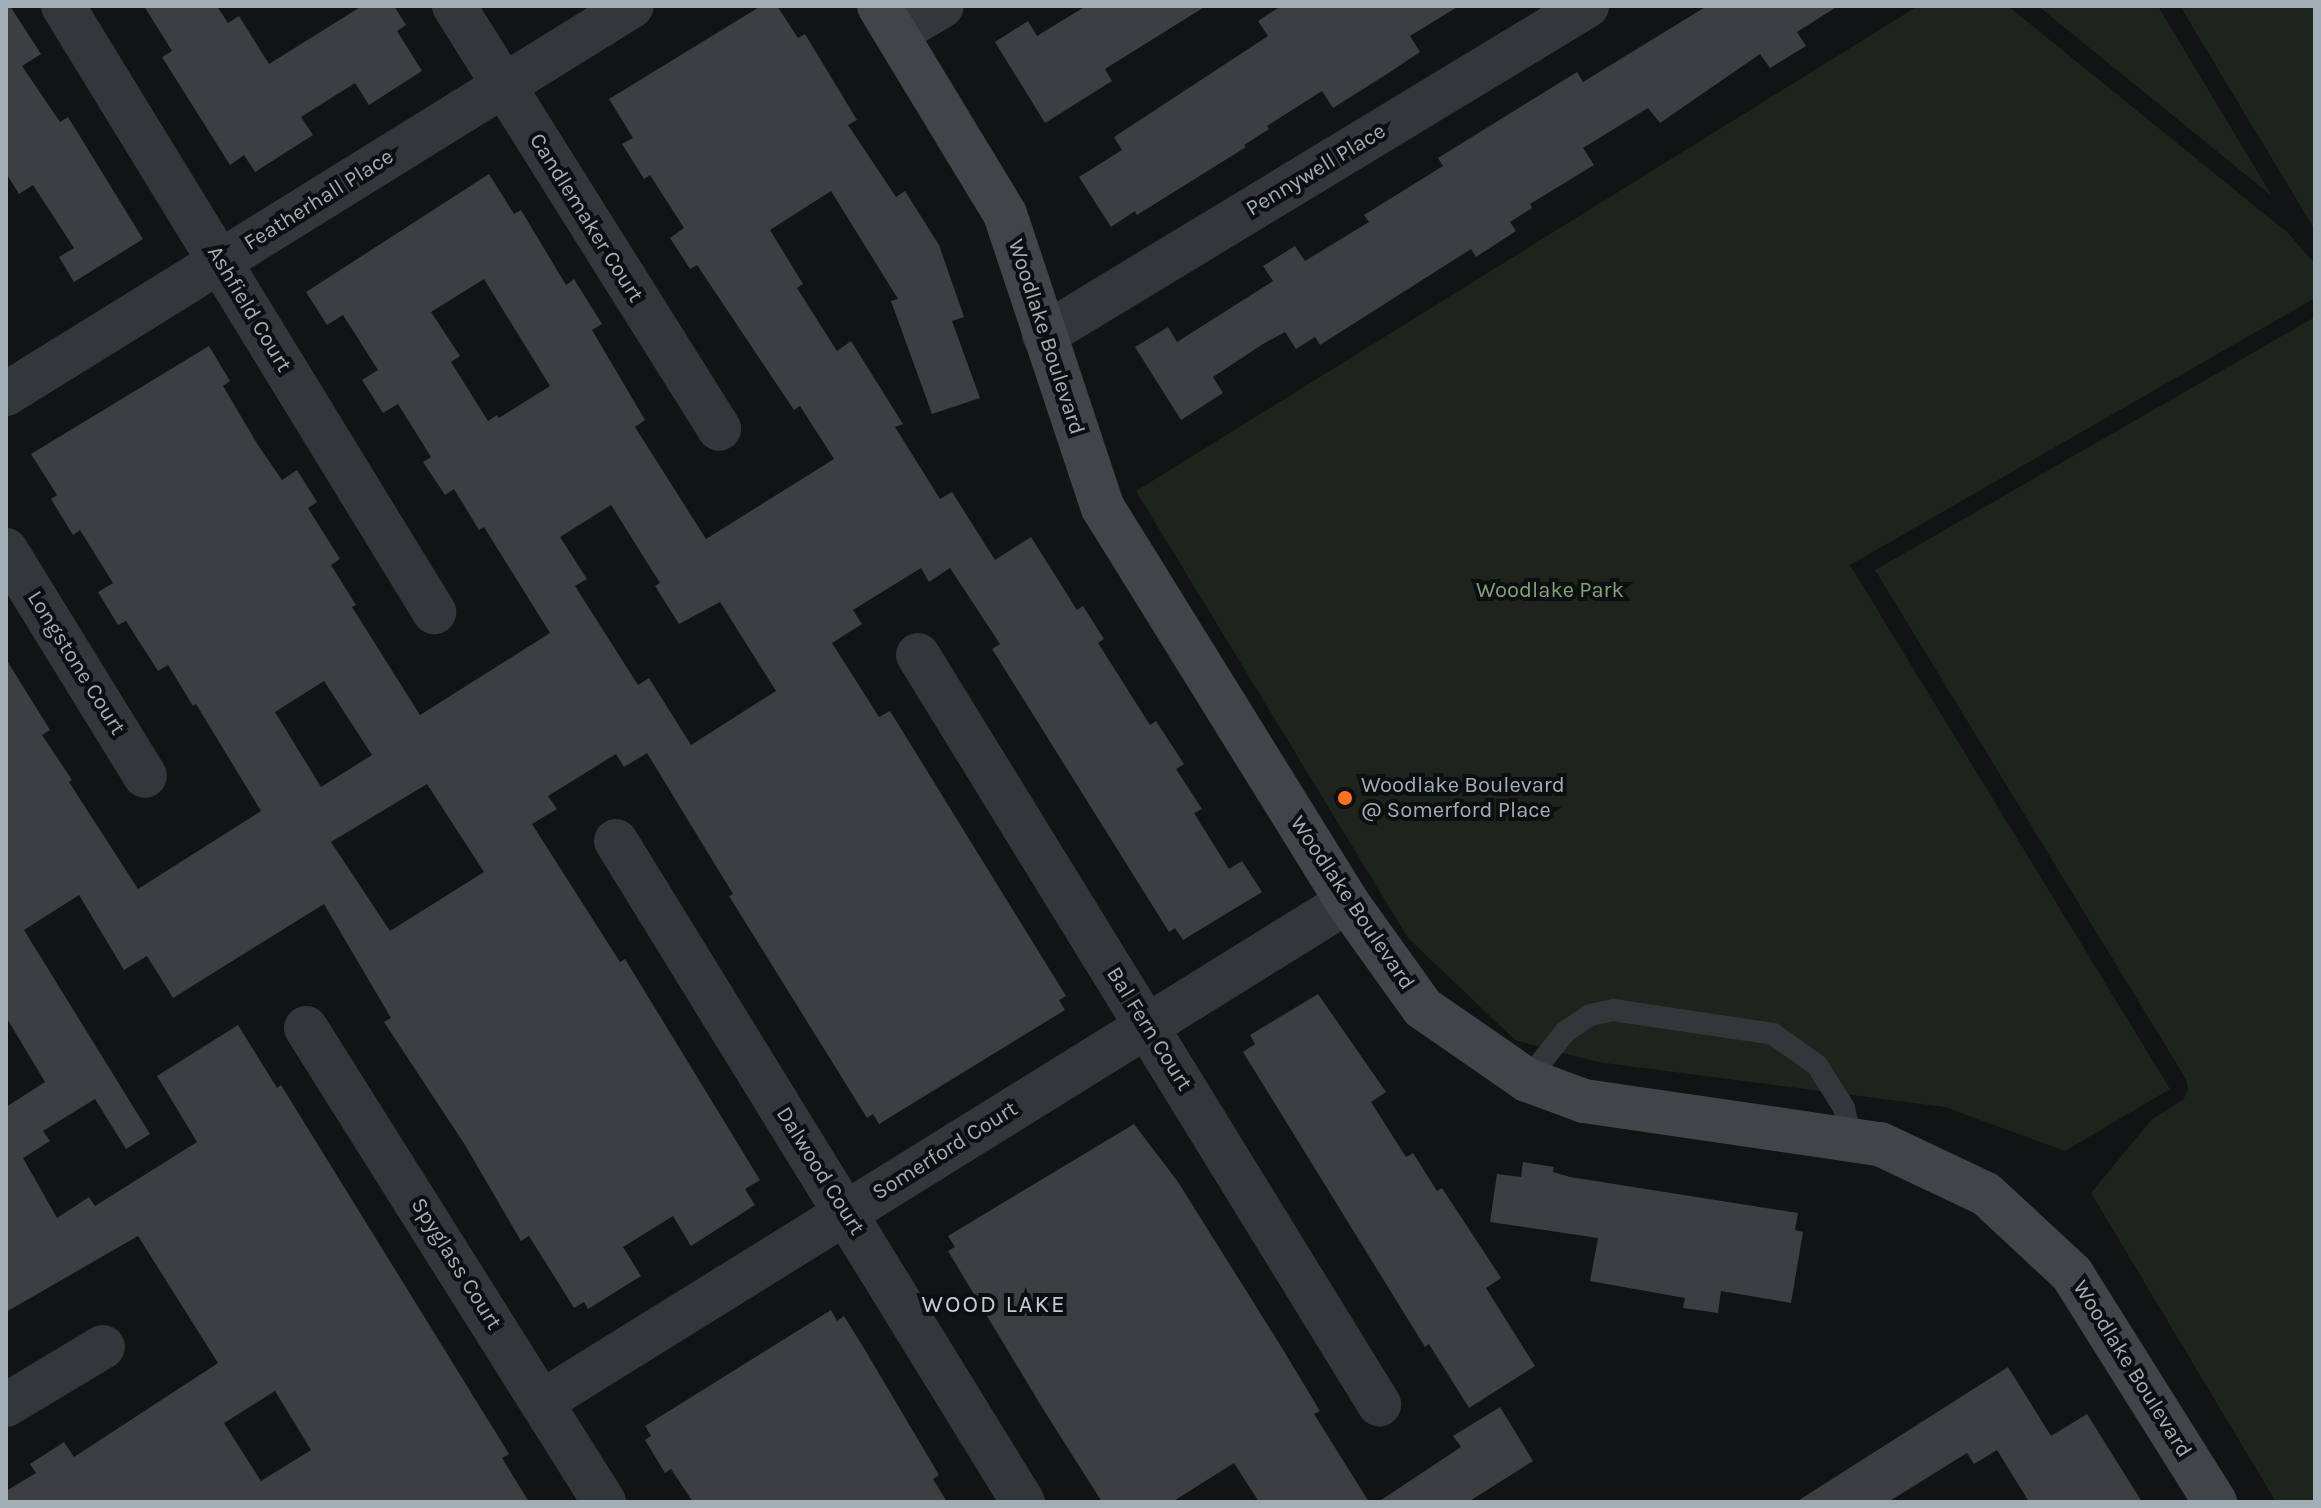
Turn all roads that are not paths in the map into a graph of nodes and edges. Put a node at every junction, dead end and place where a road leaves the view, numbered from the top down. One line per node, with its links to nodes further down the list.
1 (63, 6): 8 (street, Ashfield Court)
2 (454, 6): 7 (street, Candlemaker Court)
3 (632, 6): 7 (street, Featherhall Place)
4 (942, 6): 6 (street)
5 (1587, 6): 9 (street, Pennywell Place)
6 (887, 20): 9 (street, Woodlake Boulevard)
7 (502, 86): 8 (street, Featherhall Place); 11 (street, Candlemaker Court)
8 (220, 262): 10 (street, Featherhall Place); 13 (street, Ashfield Court)
9 (1044, 335): 17 (street, Woodlake Boulevard)
10 (6, 394)
11 (719, 429)
12 (6, 550): 15 (street, Longstone Court)
13 (434, 612)
14 (918, 655): 18 (street, Bal Fern Court)
15 (145, 776)
16 (616, 841): 22 (street, Dalwood Court)
17 (1347, 902): 18 (street, Somerford Court); 20 (street, Woodlake Boulevard)
18 (1148, 1025): 22 (street, Somerford Court); 25 (street, Bal Fern Court)
19 (306, 1028): 24 (street, Spyglass Court)
20 (1527, 1080): 21 (street, Woodlake Boulevard); 21 (lane)
21 (1851, 1139): 29 (street, Woodlake Boulevard)
22 (846, 1213): 24 (street, Somerford Court); 28 (street, Dalwood Court)
23 (103, 1347): 26 (street)
24 (543, 1401): 27 (street, Spyglass Court)
25 (1379, 1404)
26 (6, 1405)
27 (604, 1502)
28 (1023, 1502)
29 (2215, 1502)

